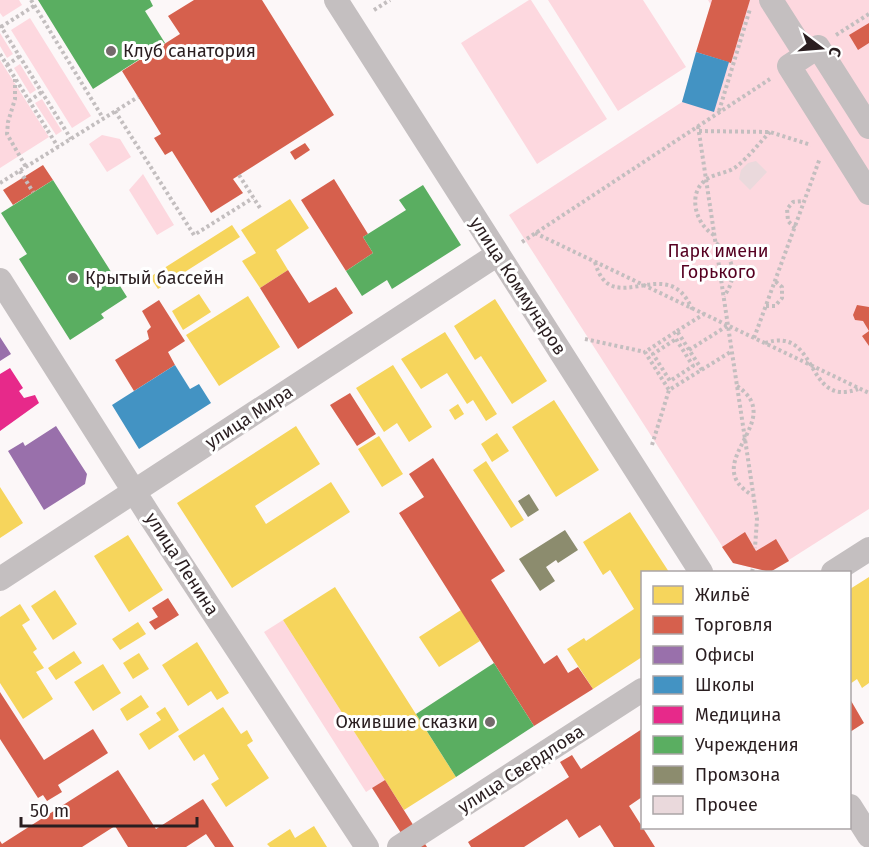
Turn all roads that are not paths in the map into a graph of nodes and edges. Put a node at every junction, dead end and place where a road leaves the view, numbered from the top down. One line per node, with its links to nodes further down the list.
1 (336, 0): 6 (street, улица Коммунаров)
2 (771, 0): 3 (street)
3 (804, 56): 4 (street); 5 (street)
4 (869, 128)
5 (869, 193)
6 (498, 254): 8 (street, улица Мира); 10 (street, улица Коммунаров)
7 (0, 280): 8 (street, улица Ленина)
8 (134, 491): 12 (street, улица Мира); 16 (street, улица Ленина)
9 (869, 549): 11 (street)
10 (700, 571)
11 (836, 571)
12 (0, 579)
13 (641, 691): 17 (street, улица Свердлова)
14 (851, 809): 15 (street)
15 (869, 836)
16 (367, 847)
17 (399, 847)

